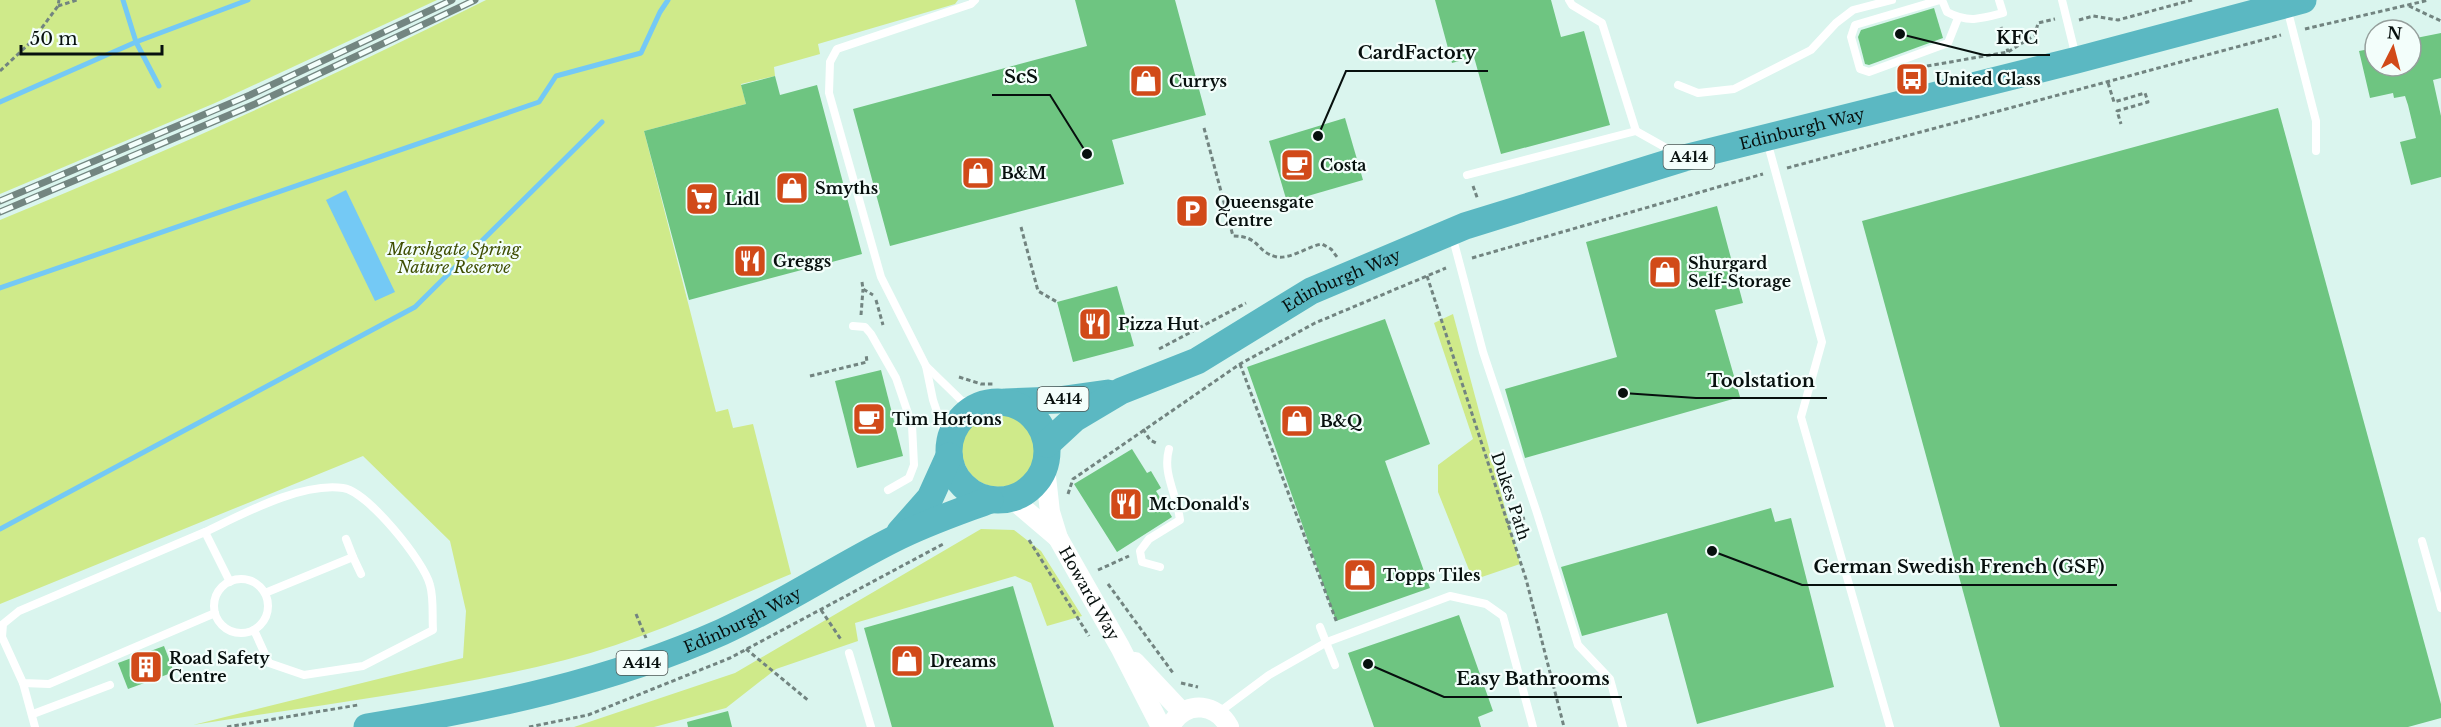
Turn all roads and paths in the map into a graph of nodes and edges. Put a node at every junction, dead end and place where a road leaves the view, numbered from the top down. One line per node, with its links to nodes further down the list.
1 (59, 0): 12 (path)
2 (77, 0): 12 (path)
3 (975, 0): 42 (lane)
4 (1569, 0): 24 (lane)
5 (1892, 0): 21 (lane)
6 (1941, 0): 14 (lane); 14 (lane)
7 (1999, 0): 13 (lane)
8 (2062, 0): 18 (lane)
9 (2429, 0): 11 (path)
10 (2295, 2): 16 (lane); 18 (highway, Edinburgh Way / A414)
11 (2407, 5): 15 (path); 16 (path)
12 (58, 6): 19 (path)
13 (1997, 15): 14 (lane); 17 (path)
14 (1958, 18)
15 (2441, 21)
16 (2293, 31): 20 (path); 26 (lane)
17 (2008, 52)
18 (2077, 60): 25 (highway, Edinburgh Way / A414)
19 (0, 71)
20 (2108, 83): 22 (path); 28 (path)
21 (1678, 85)
22 (2121, 124)
23 (1204, 128): 33 (path)
24 (1636, 131): 27 (lane); 29 (lane)
25 (1766, 138): 27 (highway, Edinburgh Way / A414); 28 (lane)
26 (2316, 151)
27 (1684, 158): 31 (highway, Edinburgh Way / A414)
28 (1774, 171): 32 (path); 101 (lane)
29 (1467, 175)
30 (1021, 227): 39 (path)
31 (1451, 232): 44 (highway, Edinburgh Way / A414); 53 (lane)
32 (1483, 255)
33 (1338, 258)
34 (1431, 273): 35 (path)
35 (1426, 276): 41 (path); 54 (path, Dukes Path)
36 (862, 282): 37 (path)
37 (863, 290): 38 (path); 40 (path)
38 (874, 296)
39 (1057, 302)
40 (857, 326): 43 (path); 50 (lane)
41 (1240, 364): 46 (path); 79 (path)
42 (926, 366): 45 (lane); 48 (lane)
43 (810, 376)
44 (1121, 391): 45 (highway, Edinburgh Way / A414); 49 (highway, Edinburgh Way / A414)
45 (992, 404): 48 (highway); 49 (highway)
46 (1143, 429): 47 (path); 51 (path)
47 (1169, 449): 62 (lane)
48 (949, 452): 52 (highway); 58 (highway, Edinburgh Way / A414)
49 (1046, 456): 52 (highway); 59 (street)
50 (888, 490)
51 (1069, 490)
52 (995, 500): 58 (highway, Edinburgh Way / A414); 59 (street)
53 (1537, 513): 54 (path); 100 (lane)
54 (1507, 524): 99 (path, Dukes Path)
55 (205, 532): 70 (lane); 77 (lane); 87 (lane)
56 (954, 537): 63 (path)
57 (1028, 537): 64 (path)
58 (895, 538): 91 (highway, Edinburgh Way / A414)
59 (1058, 538): 83 (street, Howard Way)
60 (346, 539): 65 (lane)
61 (2422, 541): 72 (lane)
62 (1140, 550): 67 (lane); 68 (path)
63 (930, 552)
64 (1039, 554)
65 (353, 557): 69 (lane); 71 (lane)
66 (1093, 562): 68 (path)
67 (1160, 567)
68 (1098, 570): 92 (path)
69 (361, 574)
70 (230, 582): 71 (lane); 74 (lane)
71 (265, 593): 77 (lane)
72 (2441, 608)
73 (821, 610): 85 (path)
74 (215, 613): 77 (lane); 87 (lane)
75 (636, 614): 80 (path)
76 (1320, 627): 82 (lane)
77 (254, 630)
78 (656, 634): 80 (path)
79 (1342, 636): 82 (lane); 98 (lane)
80 (646, 638): 81 (path)
81 (636, 642)
82 (1327, 642): 86 (lane); 92 (lane)
83 (1120, 647): 93 (street, Howard Way); 97 (street, Howard Way)
84 (746, 649): 89 (path)
85 (849, 653): 96 (lane)
86 (1335, 665)
87 (23, 683): 90 (lane)
88 (110, 685): 90 (lane)
89 (809, 701)
90 (33, 714): 94 (lane)
91 (367, 715): 95 (path)
92 (1224, 716): 93 (street)
93 (1176, 720)
94 (35, 727)
95 (227, 727)
96 (871, 727)
97 (1161, 727)
98 (1533, 727)
99 (1564, 727)
100 (1623, 727)
101 (1890, 727)

